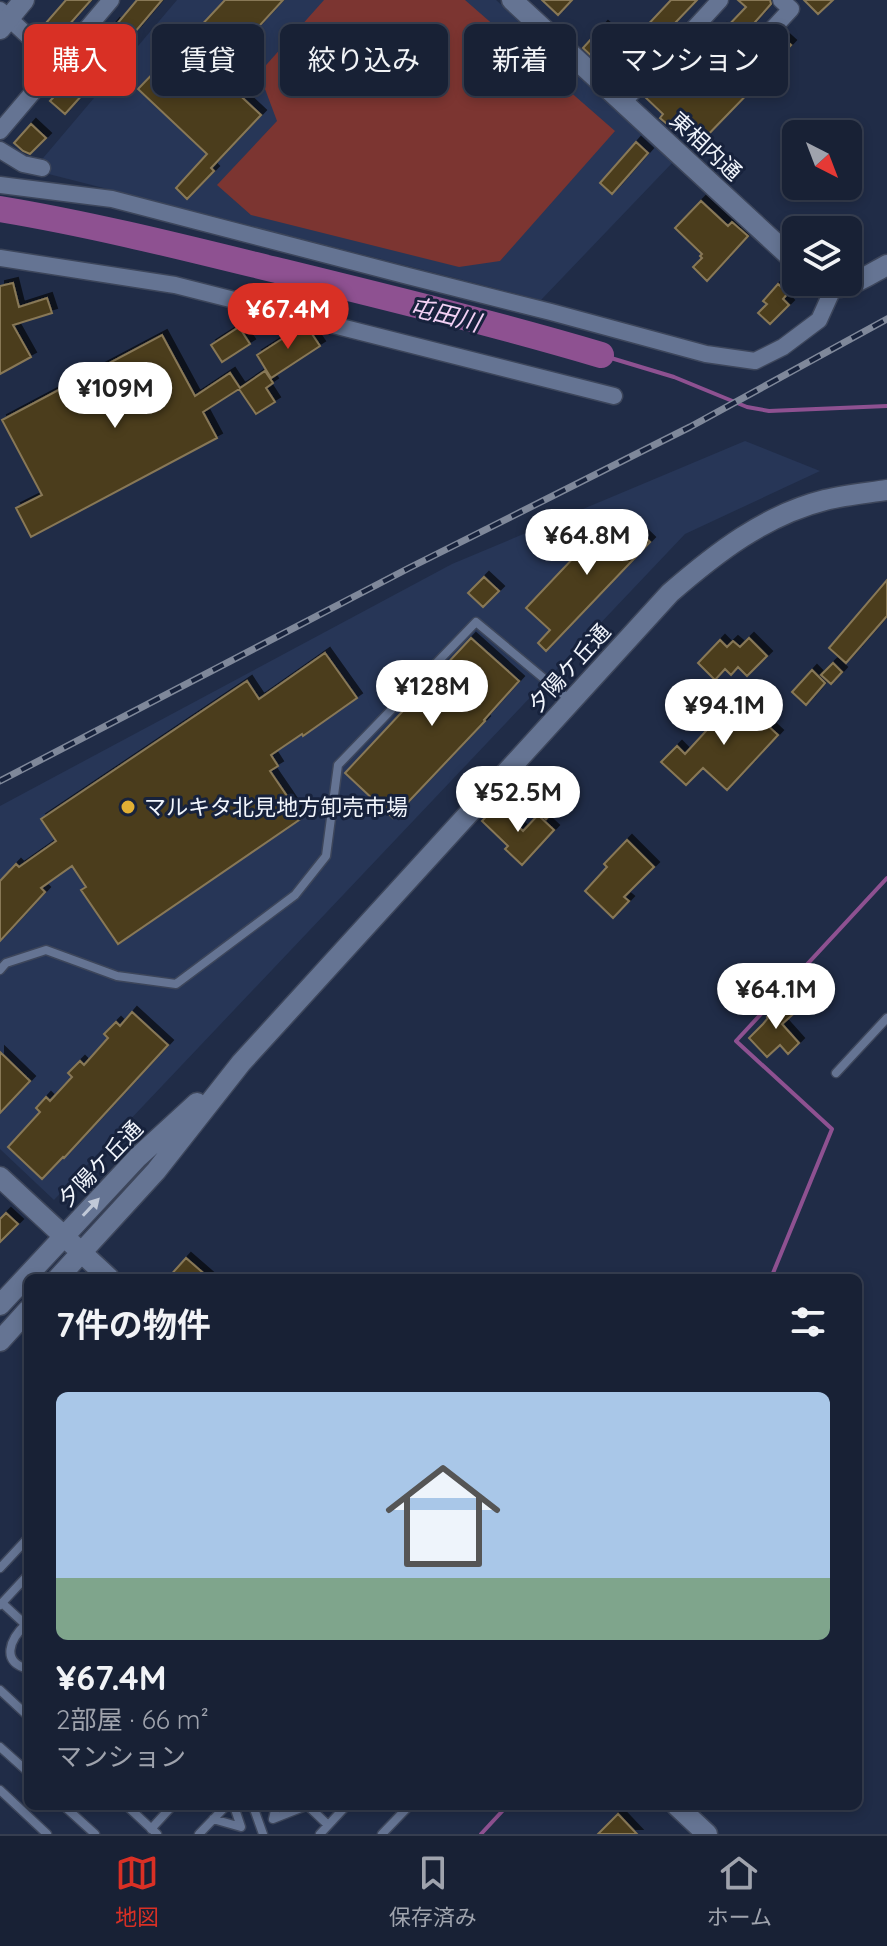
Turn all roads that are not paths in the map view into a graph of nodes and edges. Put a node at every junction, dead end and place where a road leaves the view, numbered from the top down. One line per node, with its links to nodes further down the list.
1 (24, 0): 6 (street)
2 (111, 0): 7 (street)
3 (512, 0): 13 (street, 東相内通)
4 (720, 0): 8 (street)
5 (781, 0): 9 (street)
6 (3, 12): 10 (street)
7 (90, 24)
8 (698, 24)
9 (777, 24)
10 (24, 32)
11 (29, 96): 14 (street)
12 (629, 96): 13 (street)
13 (623, 102): 18 (street, 東相内通)
14 (0, 131)
15 (0, 150): 16 (street)
16 (42, 168)
17 (0, 185): 22 (street)
18 (782, 249)
19 (5, 260): 23 (street)
20 (887, 265): 21 (street)
21 (862, 279)
22 (823, 296)
23 (614, 396)
24 (887, 490): 25 (street, 夕陽ケ丘通)
25 (571, 702): 26 (lane); 28 (street, 夕陽ケ丘通)
26 (0, 970)
27 (887, 1018): 29 (lane)
28 (241, 1063): 31 (street, 夕陽ケ丘通, one-way to 28); 32 (street, 夕陽ケ丘通)
29 (836, 1073)
30 (2, 1184): 31 (street)
31 (64, 1236): 32 (street); 33 (street, 夕陽ケ丘通)
32 (81, 1253): 34 (street, 夕陽ケ丘通); 35 (street)
33 (29, 1274)
34 (62, 1274)
35 (105, 1274)
36 (24, 1279): 37 (street, 夕陽ケ丘通)
37 (0, 1305)
38 (24, 1314): 39 (street)
39 (0, 1341)
40 (24, 1542): 41 (lane)
41 (0, 1568)
42 (24, 1579): 43 (lane)
43 (1, 1604): 44 (lane)
44 (24, 1623)
45 (24, 1627): 46 (lane)
46 (24, 1669)
47 (0, 1690): 48 (lane)
48 (24, 1712)
49 (0, 1747): 50 (lane)
50 (24, 1768)
51 (0, 1790): 67 (lane)
52 (68, 1810): 68 (lane)
53 (131, 1810): 66 (lane)
54 (169, 1810): 66 (lane)
55 (221, 1810): 64 (lane)
56 (235, 1810): 64 (lane)
57 (254, 1810): 70 (lane)
58 (275, 1810): 59 (lane)
59 (297, 1810)
60 (311, 1810): 65 (lane)
61 (342, 1810): 65 (lane)
62 (405, 1810): 72 (lane)
63 (681, 1810): 73 (street)
64 (213, 1819): 69 (lane)
65 (328, 1825): 71 (lane)
66 (154, 1831)
67 (47, 1834)
68 (95, 1834)
69 (199, 1834)
70 (263, 1834)
71 (320, 1834)
72 (382, 1834)
73 (707, 1834)

